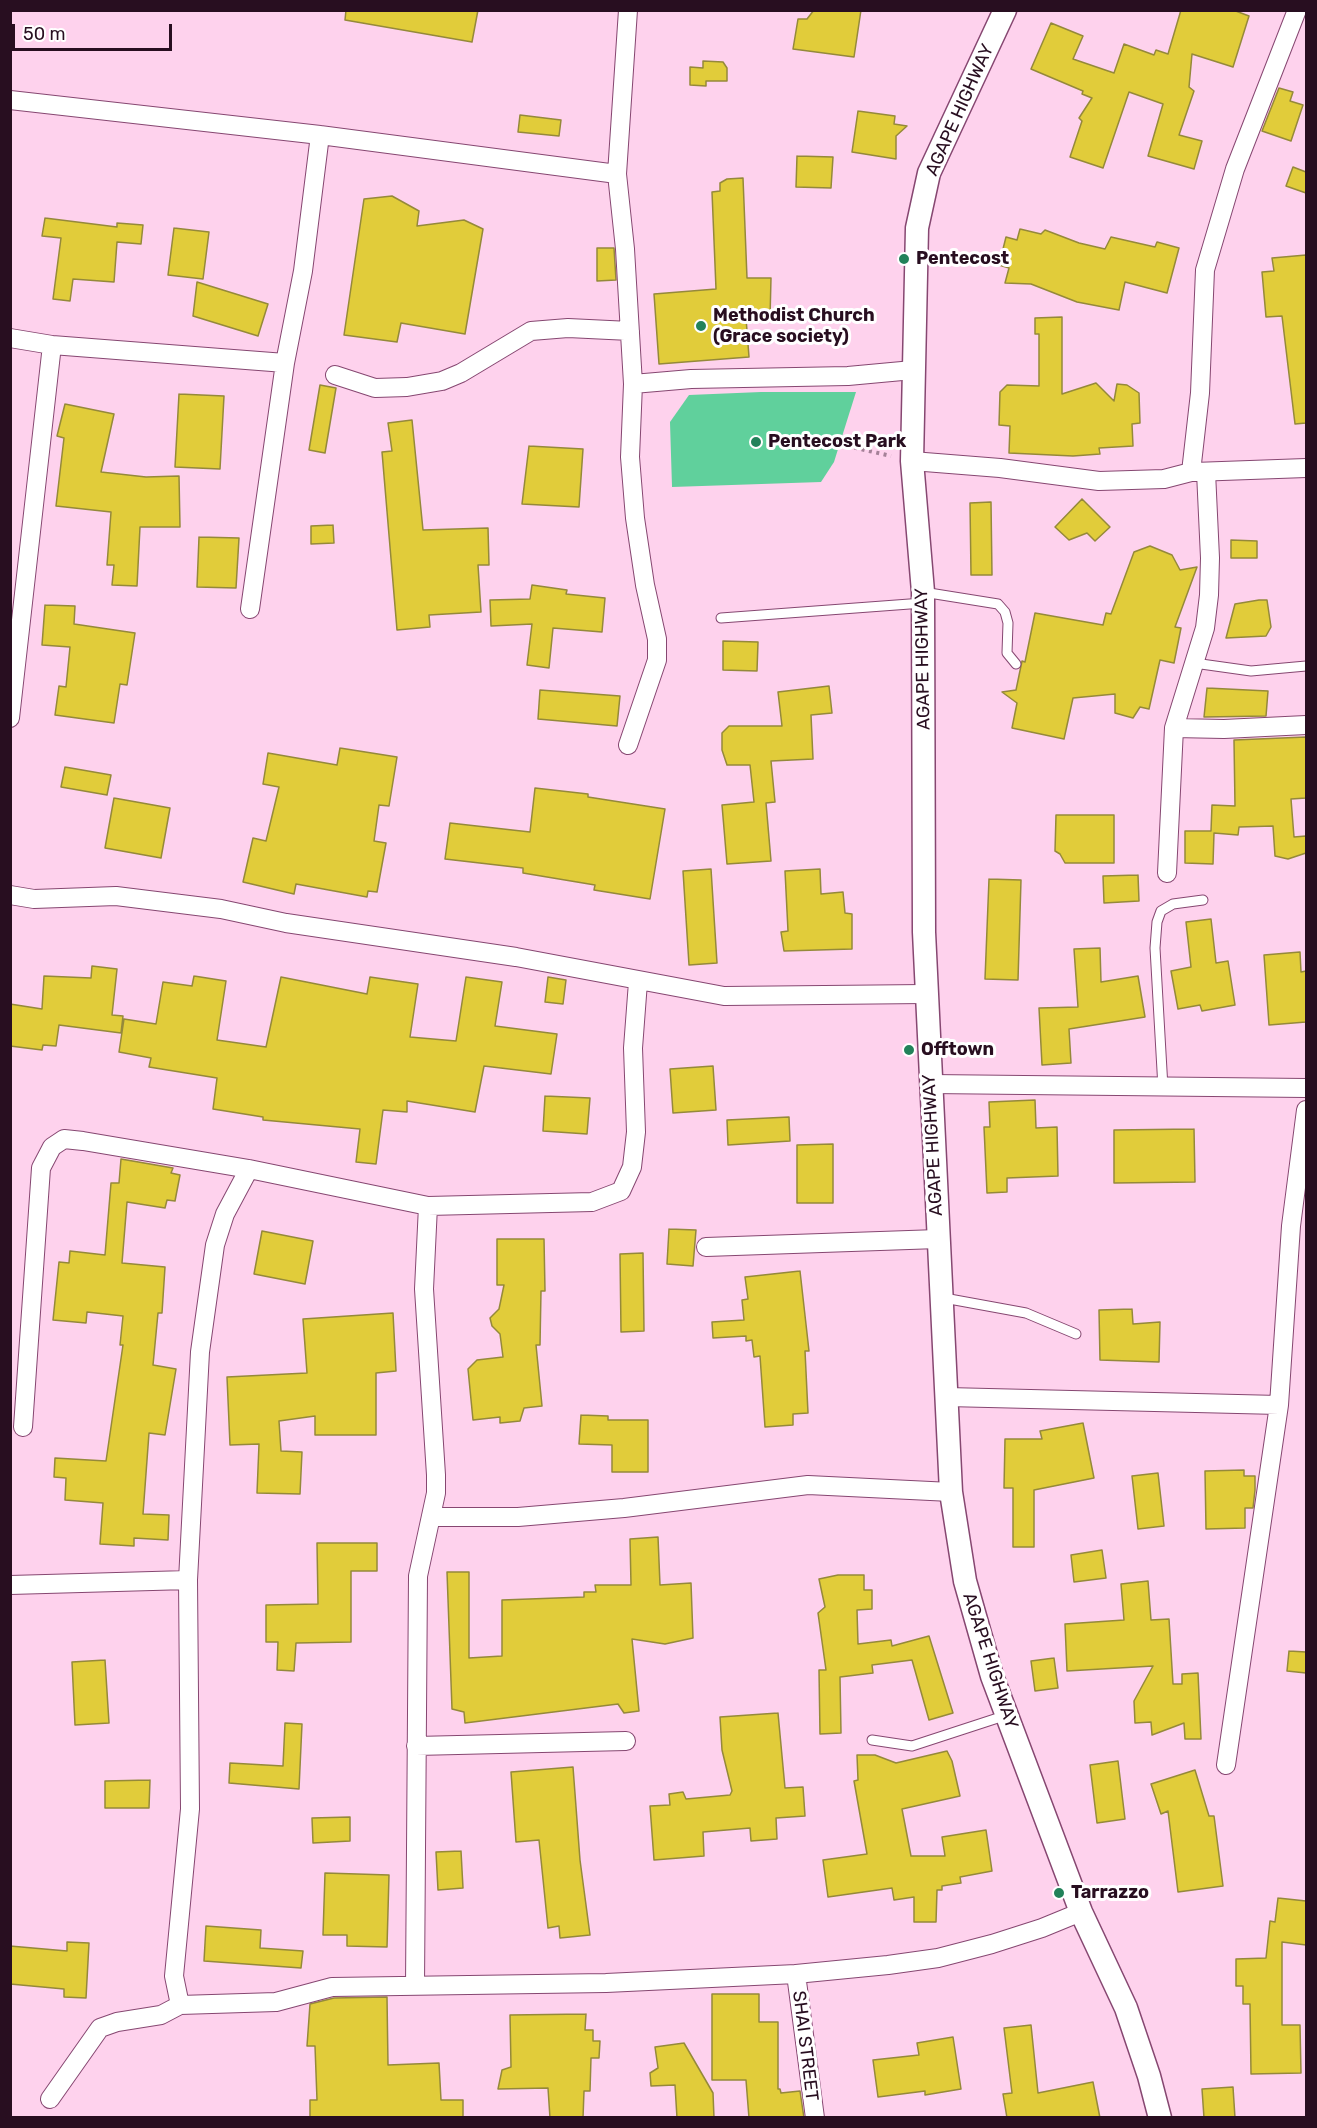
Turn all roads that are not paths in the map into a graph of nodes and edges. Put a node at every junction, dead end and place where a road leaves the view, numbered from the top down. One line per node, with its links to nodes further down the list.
1 (628, 10): 6 (street)
2 (1005, 10): 11 (street, AGAPE HIGHWAY)
3 (1297, 10): 16 (street)
4 (10, 100): 5 (street)
5 (320, 135): 6 (street); 10 (street)
6 (617, 174): 7 (street)
7 (630, 331): 12 (street); 13 (street)
8 (10, 338): 9 (street)
9 (52, 345): 10 (street); 23 (street)
10 (285, 363): 18 (street)
11 (913, 370): 13 (street); 14 (street, AGAPE HIGHWAY)
12 (335, 375)
13 (633, 384): 26 (street)
14 (912, 461): 16 (street); 17 (street, AGAPE HIGHWAY)
15 (1306, 468): 16 (street)
16 (1199, 472): 20 (street)
17 (923, 598): 19 (lane); 21 (lane); 31 (street, AGAPE HIGHWAY)
18 (250, 609)
19 (721, 618)
20 (1194, 663): 22 (lane); 25 (street)
21 (1016, 664)
22 (1306, 666)
23 (10, 718)
24 (1306, 724): 25 (street)
25 (1174, 728): 27 (street)
26 (628, 745)
27 (1167, 873)
28 (10, 895): 30 (street)
29 (1203, 900): 33 (lane)
30 (638, 982): 31 (street); 37 (street)
31 (925, 994): 32 (street, AGAPE HIGHWAY)
32 (930, 1084): 33 (street); 38 (street, AGAPE HIGHWAY)
33 (1163, 1088): 34 (street)
34 (1306, 1088)
35 (1306, 1110): 43 (street)
36 (249, 1169): 37 (street); 44 (street); 47 (street)
37 (428, 1206): 46 (street)
38 (938, 1239): 39 (street); 40 (street, AGAPE HIGHWAY)
39 (706, 1247)
40 (941, 1298): 41 (lane); 42 (street, AGAPE HIGHWAY)
41 (1076, 1334)
42 (946, 1397): 43 (street); 45 (street, AGAPE HIGHWAY)
43 (1279, 1405): 53 (street)
44 (23, 1427)
45 (951, 1492): 46 (street); 49 (street, AGAPE HIGHWAY)
46 (431, 1517): 52 (street)
47 (188, 1580): 48 (street); 57 (street)
48 (10, 1585)
49 (1006, 1715): 50 (lane); 54 (street, AGAPE HIGHWAY)
50 (872, 1740)
51 (626, 1741): 52 (street)
52 (417, 1746): 56 (street)
53 (1226, 1765)
54 (1081, 1911): 55 (street); 60 (street, AGAPE HIGHWAY)
55 (796, 1974): 56 (street); 59 (street, SHAI STREET)
56 (415, 1985): 57 (street)
57 (180, 2005): 58 (street)
58 (50, 2099)
59 (815, 2118)
60 (1160, 2118)

